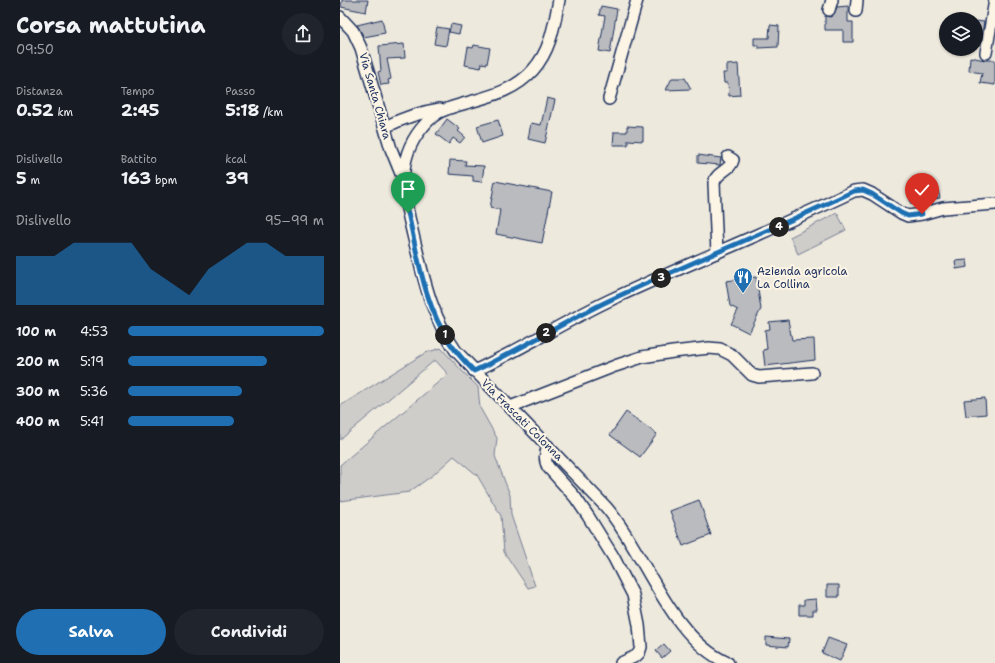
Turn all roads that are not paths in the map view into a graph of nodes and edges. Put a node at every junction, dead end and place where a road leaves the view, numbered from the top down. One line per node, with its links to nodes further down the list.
1 (560, 0): 7 (street, Via Frascati Colonna)
2 (637, 0): 6 (street)
3 (995, 0): 5 (street)
4 (340, 17): 8 (street, Via Santa Chiara)
5 (986, 53)
6 (609, 99)
7 (449, 108): 8 (street); 10 (street, Via Frascati Colonna)
8 (385, 126): 10 (street, Via Santa Chiara)
9 (728, 157): 12 (street)
10 (403, 179): 13 (street, Via Frascati Colonna)
11 (995, 204): 12 (street)
12 (717, 253): 13 (street)
13 (474, 371): 15 (street, Via Frascati Colonna)
14 (812, 373): 15 (street)
15 (510, 407): 16 (street, Via Frascati Colonna)
16 (548, 446): 17 (street); 18 (street, Via Frascati Colonna)
17 (621, 663)
18 (728, 663)

